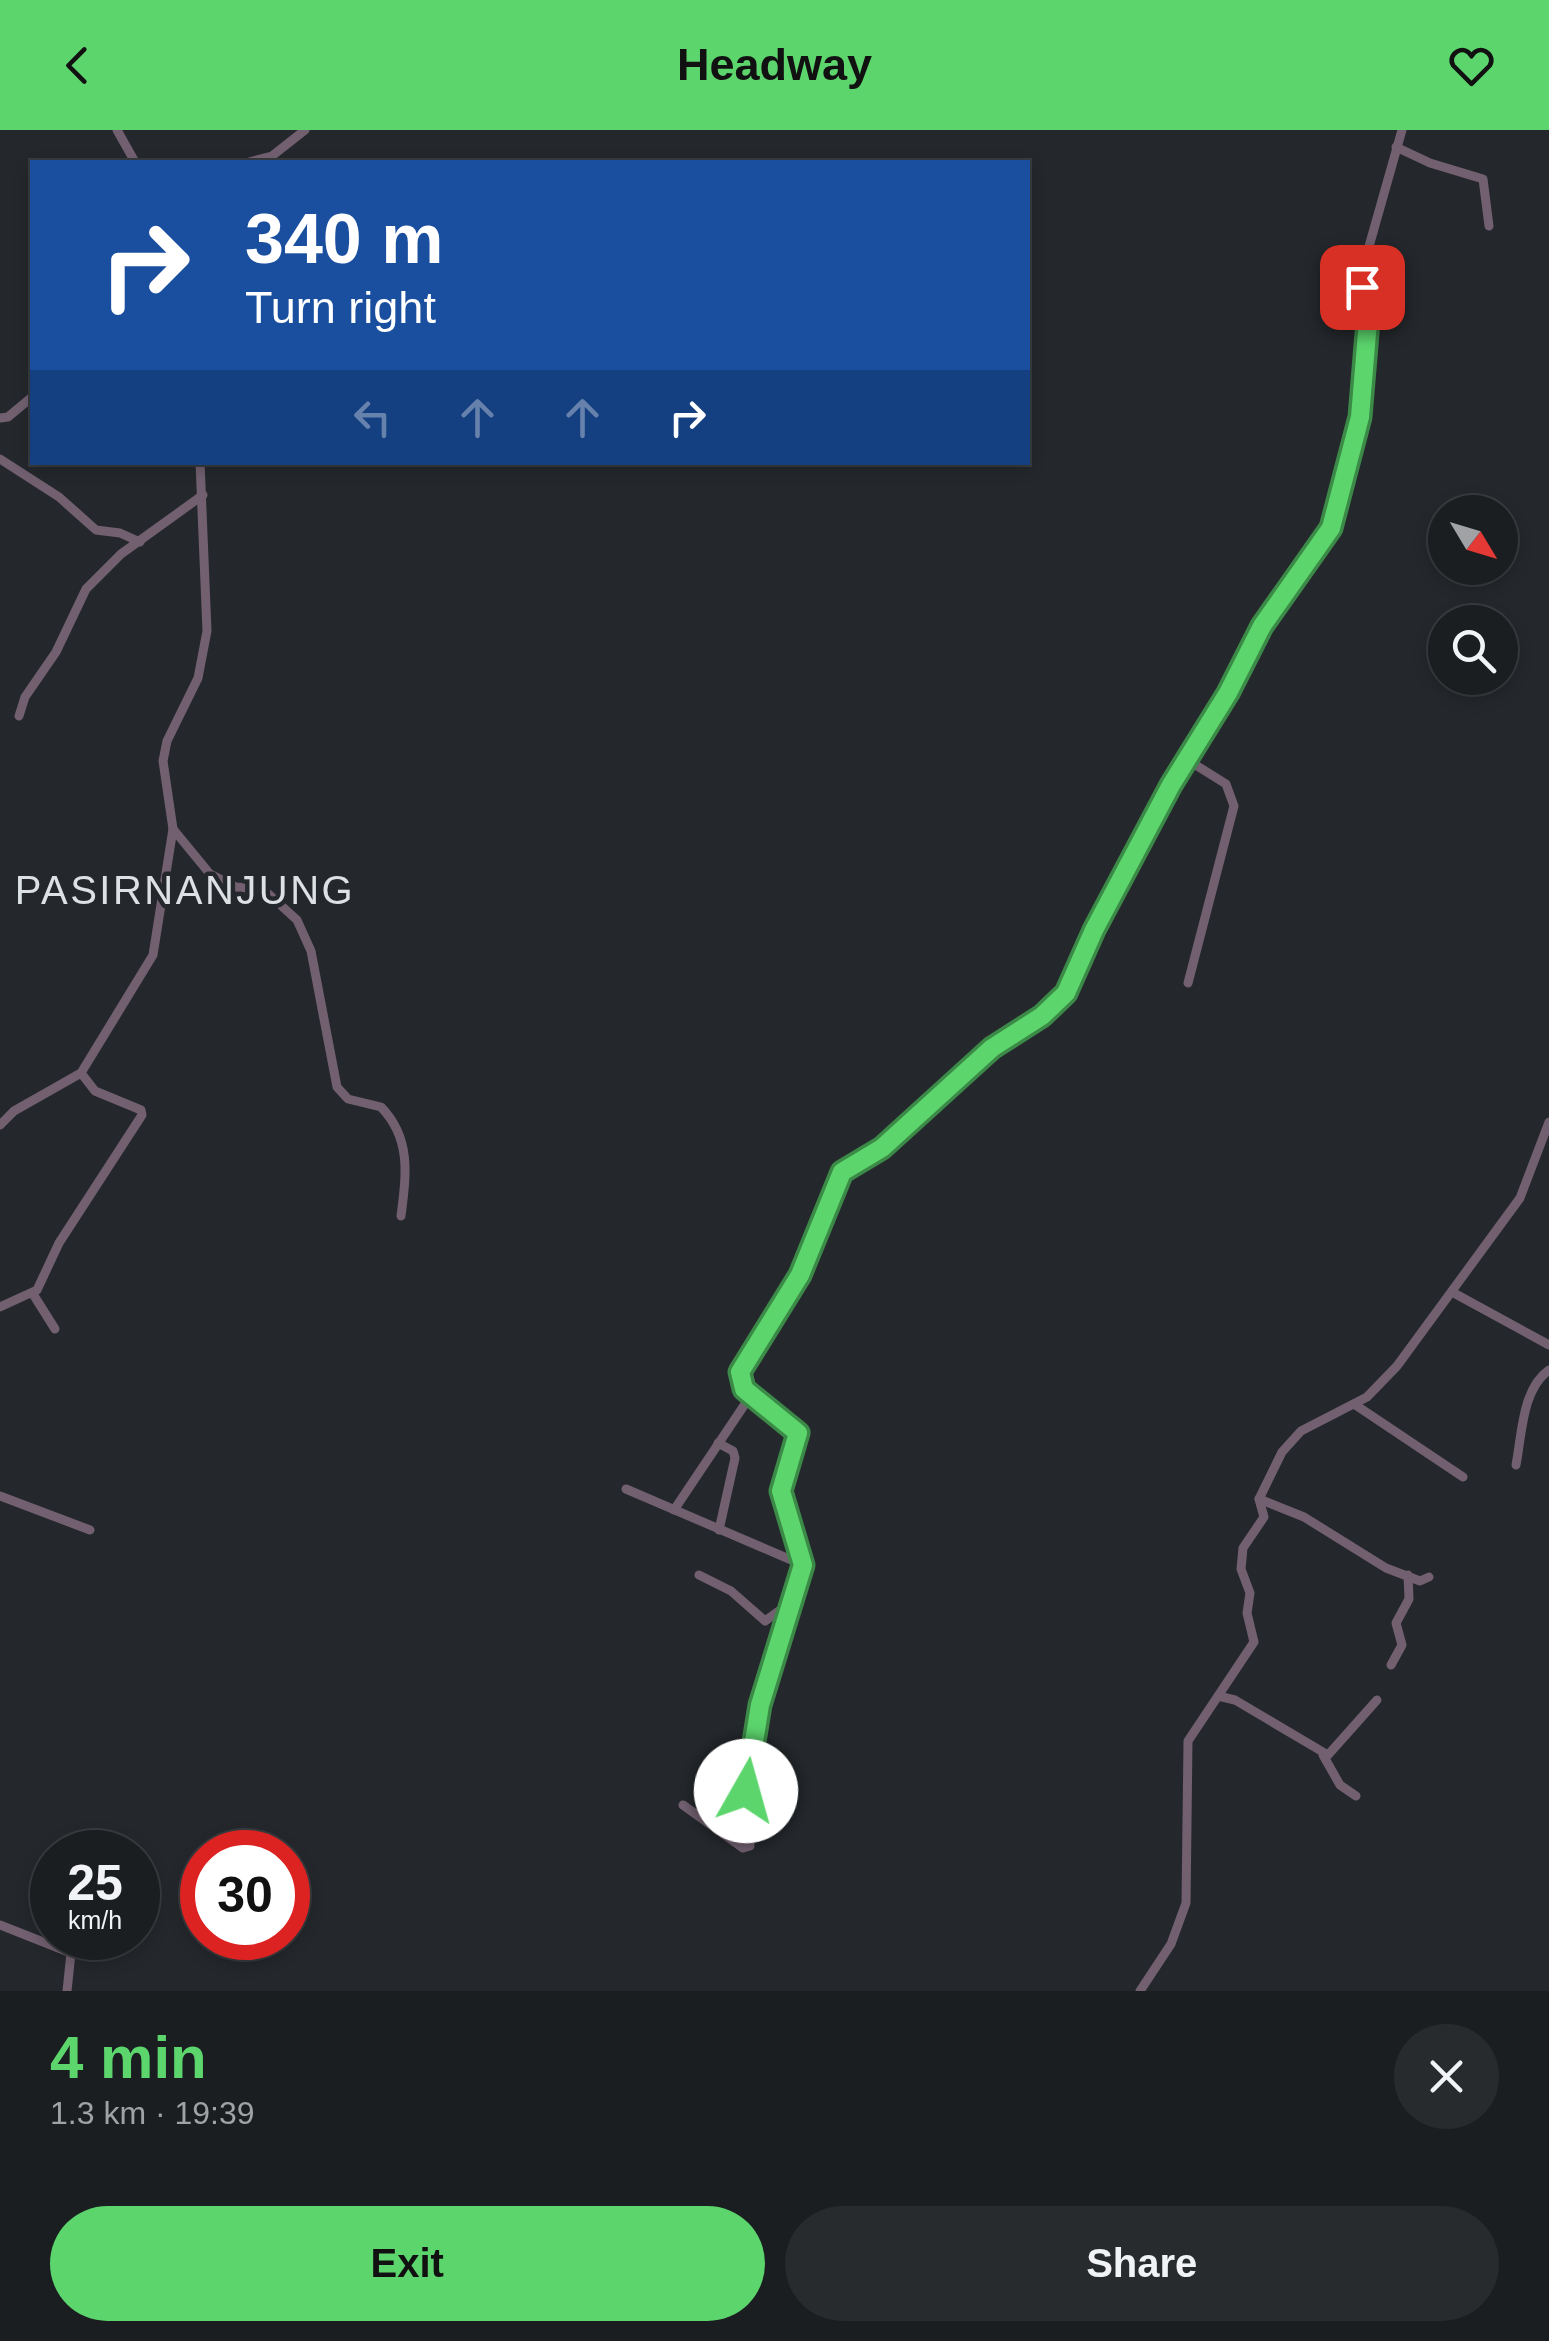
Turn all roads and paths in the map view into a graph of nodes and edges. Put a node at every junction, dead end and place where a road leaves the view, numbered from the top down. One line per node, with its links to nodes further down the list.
1 (117, 130): 5 (street)
2 (305, 130): 6 (street)
3 (1402, 130): 4 (street)
4 (1396, 147): 7 (street); 15 (street)
5 (134, 160)
6 (256, 160)
7 (1489, 226)
8 (30, 399): 9 (street)
9 (0, 418)
10 (0, 459): 13 (street)
11 (200, 465): 12 (street)
12 (202, 495): 13 (street); 16 (street)
13 (140, 542): 14 (street)
14 (19, 716)
15 (1186, 758): 17 (street); 28 (street)
16 (173, 829): 18 (street); 21 (street)
17 (1188, 983)
18 (80, 1073): 20 (street); 23 (street)
19 (1549, 1122): 22 (street)
20 (0, 1125)
21 (401, 1216)
22 (1452, 1292): 26 (street); 29 (street)
23 (33, 1294): 24 (street); 25 (street)
24 (0, 1307)
25 (55, 1329)
26 (1549, 1345)
27 (1549, 1370): 31 (street)
28 (751, 1394): 30 (street); 39 (street)
29 (1354, 1404): 32 (street); 35 (street)
30 (718, 1443): 36 (street); 38 (street)
31 (1516, 1465)
32 (1463, 1477)
33 (626, 1489): 36 (street)
34 (0, 1496): 37 (street)
35 (1258, 1499): 41 (street); 45 (street)
36 (674, 1510): 38 (street)
37 (90, 1530)
38 (720, 1530): 39 (street)
39 (803, 1565): 43 (street)
40 (700, 1575): 43 (street)
41 (1408, 1575): 42 (street); 44 (street)
42 (1429, 1577)
43 (788, 1604): 49 (street)
44 (1390, 1665)
45 (1218, 1696): 47 (street); 52 (street)
46 (1377, 1700): 47 (street)
47 (1323, 1755): 48 (street)
48 (1356, 1796)
49 (683, 1805)
50 (0, 1925): 51 (street)
51 (67, 1991)
52 (1140, 1991)

